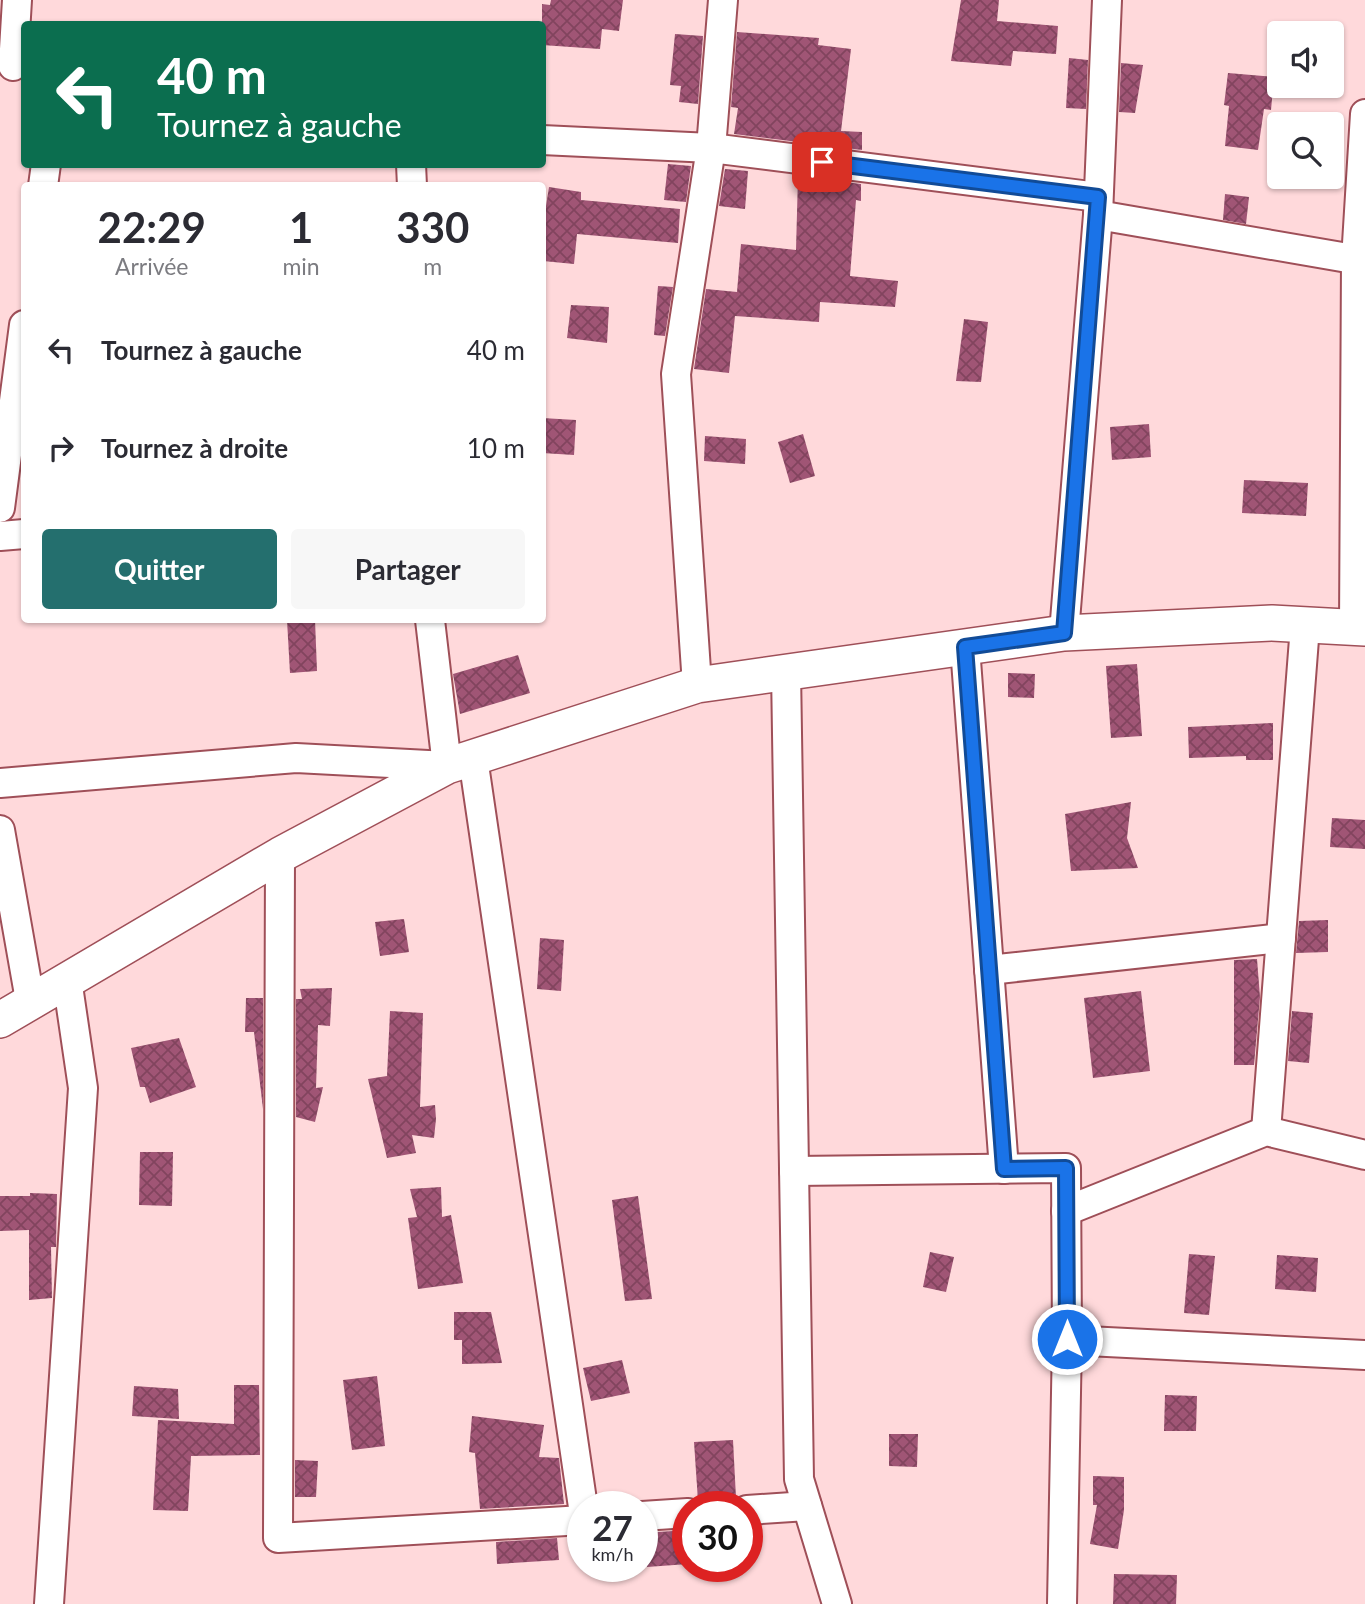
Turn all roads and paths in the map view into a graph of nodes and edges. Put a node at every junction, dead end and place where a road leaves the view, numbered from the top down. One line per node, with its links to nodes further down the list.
1 (17, 0): 4 (street)
2 (723, 0): 7 (street)
3 (1107, 0): 8 (street)
4 (12, 66)
5 (1365, 114): 9 (street)
6 (546, 140): 7 (street)
7 (711, 148): 8 (street); 20 (street)
8 (1098, 206): 9 (street); 17 (street)
9 (1361, 260): 16 (street)
10 (21, 348): 11 (street)
11 (0, 508)
12 (21, 534): 13 (street)
13 (0, 536)
14 (431, 623): 21 (street)
15 (1305, 626): 16 (street); 17 (street); 25 (street)
16 (1359, 628)
17 (1064, 633): 18 (street)
18 (965, 647): 19 (street); 26 (street)
19 (786, 671): 20 (street); 33 (street)
20 (697, 684): 21 (street)
21 (460, 762): 22 (street); 24 (street); 37 (street)
22 (0, 783)
23 (0, 830): 28 (street)
24 (280, 855): 27 (street); 40 (street)
25 (1281, 938): 26 (street); 30 (street)
26 (989, 970): 32 (street)
27 (67, 979): 28 (street); 41 (street)
28 (30, 1000): 29 (street)
29 (0, 1020)
30 (1266, 1131): 31 (street); 34 (street)
31 (1365, 1156)
32 (1004, 1169): 33 (street); 34 (street)
33 (794, 1171): 38 (street)
34 (1066, 1211): 35 (street)
35 (1067, 1339): 36 (street); 43 (street)
36 (1365, 1355)
37 (580, 1491)
38 (807, 1506): 39 (street); 42 (street)
39 (763, 1509)
40 (567, 1521)
41 (49, 1604)
42 (837, 1604)
43 (1062, 1604)

